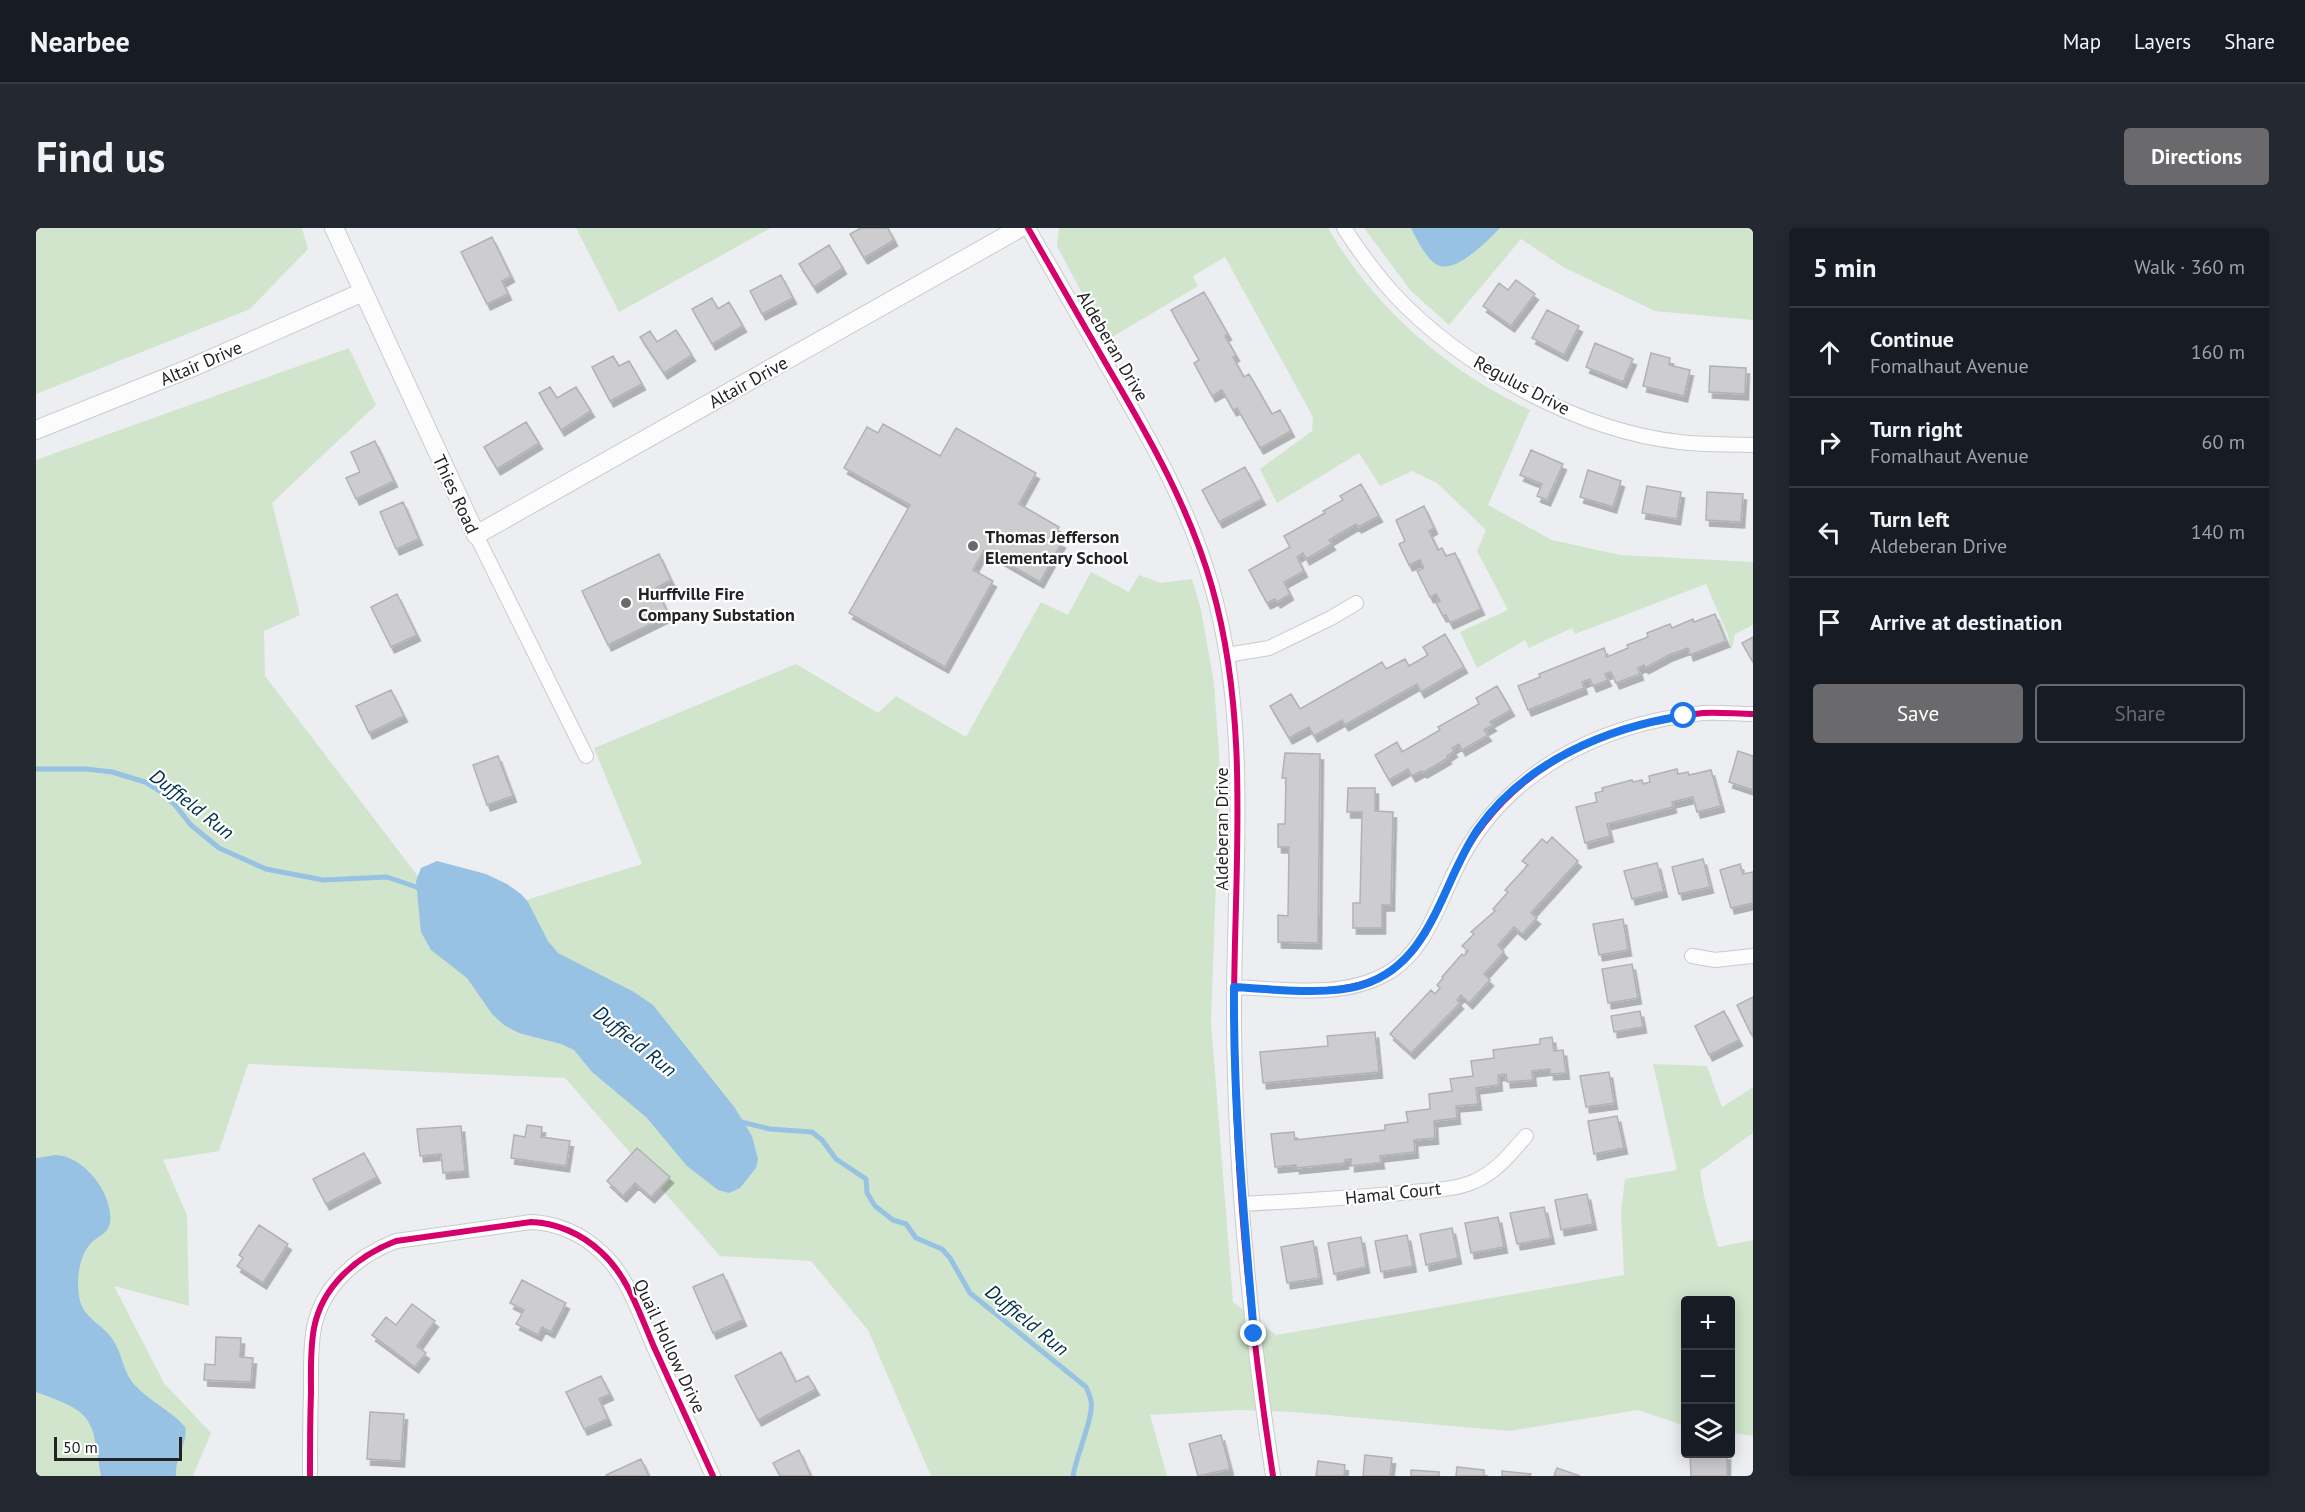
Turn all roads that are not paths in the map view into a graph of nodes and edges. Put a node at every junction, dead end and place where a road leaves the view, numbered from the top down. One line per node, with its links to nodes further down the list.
1 (334, 228): 5 (street, Thies Road)
2 (1020, 228): 8 (street, Altair Drive)
3 (1028, 228): 10 (street, Aldeberan Drive)
4 (1344, 228): 7 (street, Regulus Drive)
5 (363, 292): 6 (street, Altair Drive); 8 (street, Thies Road)
6 (36, 430)
7 (1753, 445)
8 (476, 535): 12 (street, Thies Road)
9 (1356, 603): 10 (street)
10 (1227, 655): 15 (street, Aldeberan Drive)
11 (1753, 714): 15 (street)
12 (586, 756)
13 (1692, 956): 14 (street)
14 (1753, 956)
15 (1234, 987): 17 (street, Aldeberan Drive)
16 (1526, 1136): 17 (street, Hamal Court)
17 (1242, 1204): 20 (street, Aldeberan Drive)
18 (310, 1476): 19 (street, Quail Hollow Drive)
19 (713, 1476)
20 (1273, 1476)

